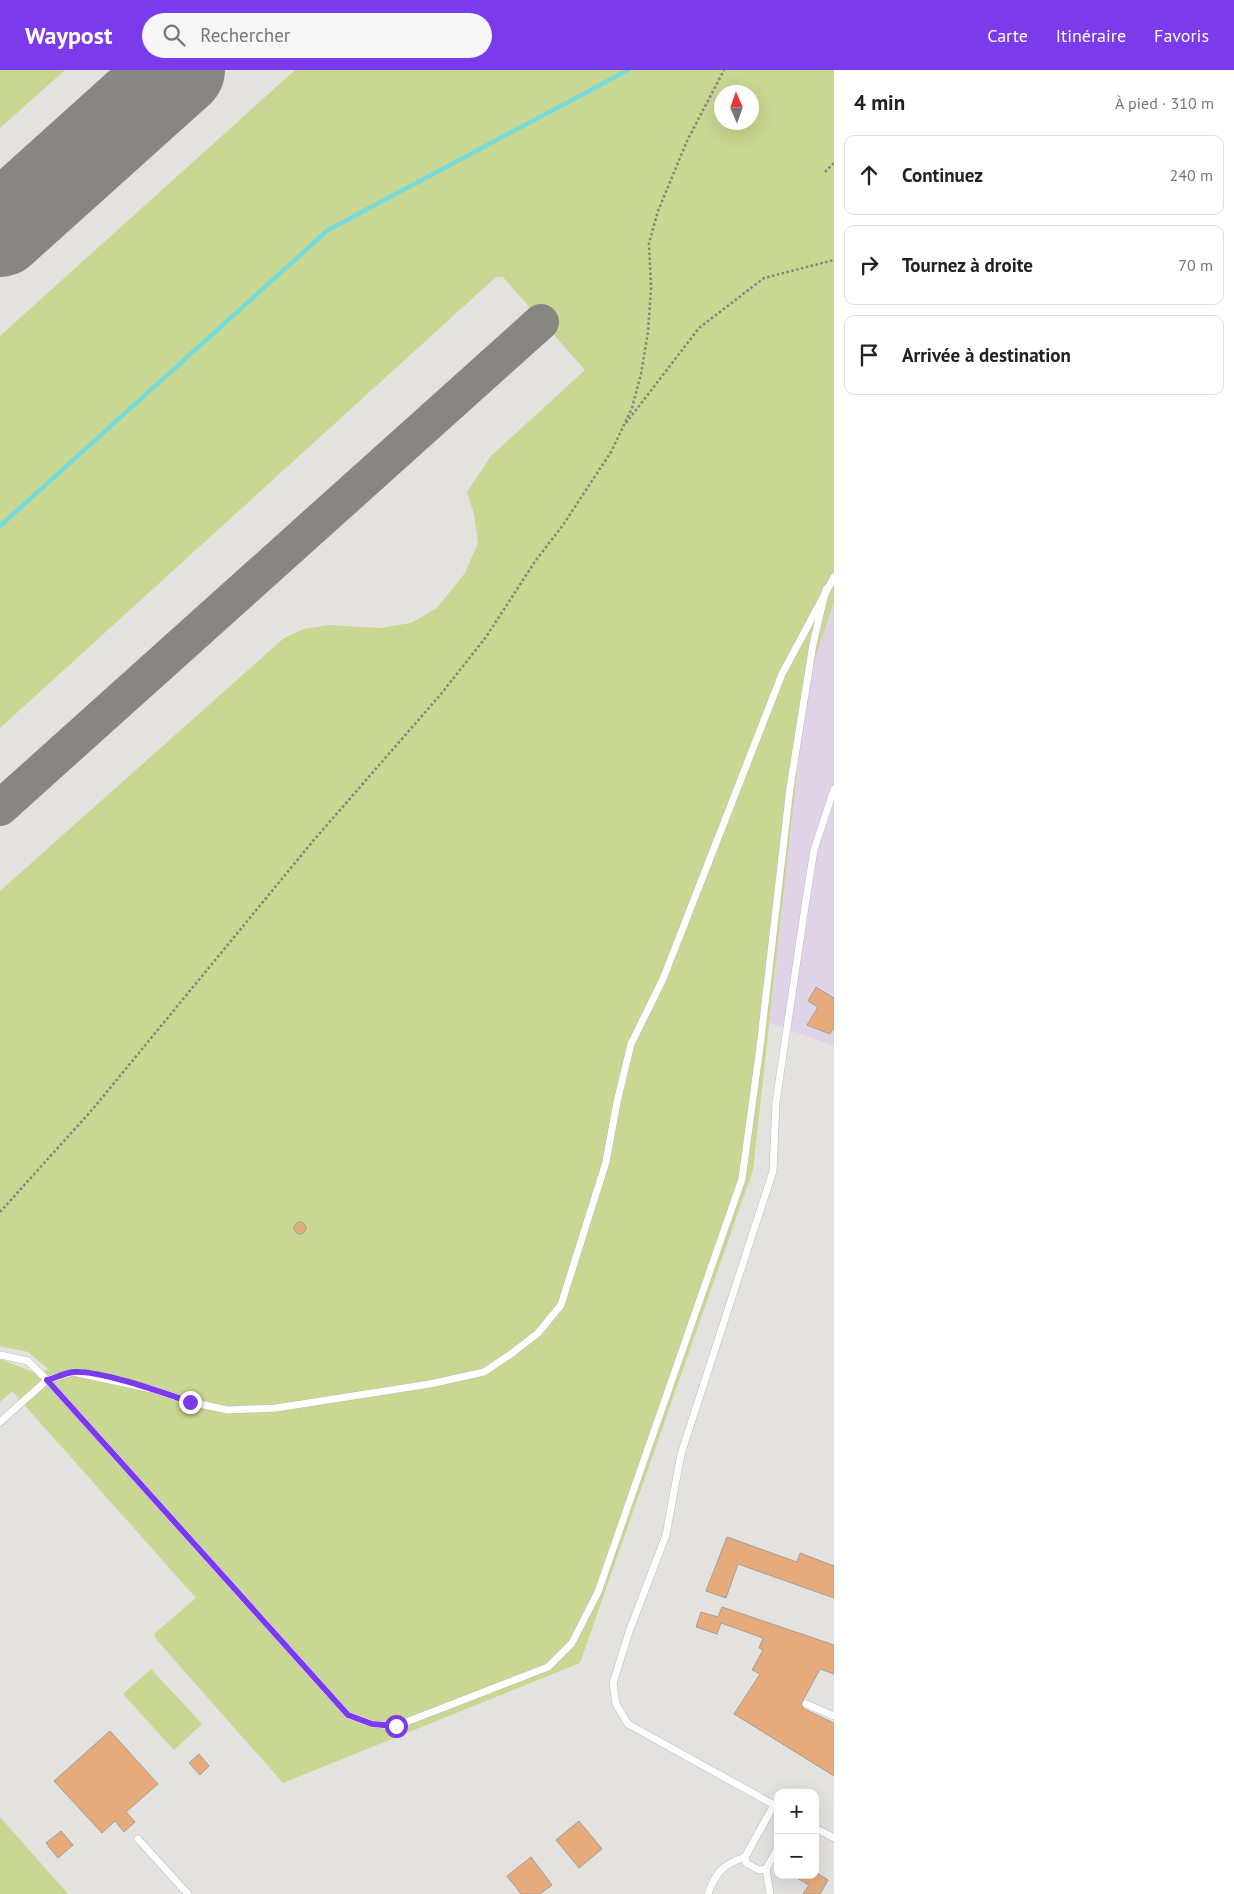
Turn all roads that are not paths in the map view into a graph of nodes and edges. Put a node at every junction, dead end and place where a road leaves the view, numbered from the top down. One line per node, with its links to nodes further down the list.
1 (834, 577): 2 (lane)
2 (826, 589): 5 (lane); 5 (lane)
3 (834, 789): 9 (lane)
4 (0, 1355): 5 (lane)
5 (47, 1380): 6 (lane)
6 (0, 1422)
7 (806, 1704): 8 (lane)
8 (834, 1716)
9 (774, 1805)
10 (774, 1809): 15 (lane)
11 (819, 1830): 12 (lane)
12 (834, 1838)
13 (138, 1839): 17 (lane)
14 (774, 1855): 16 (lane)
15 (745, 1857): 16 (lane); 18 (lane)
16 (766, 1869): 19 (lane)
17 (188, 1894)
18 (708, 1894)
19 (770, 1894)

